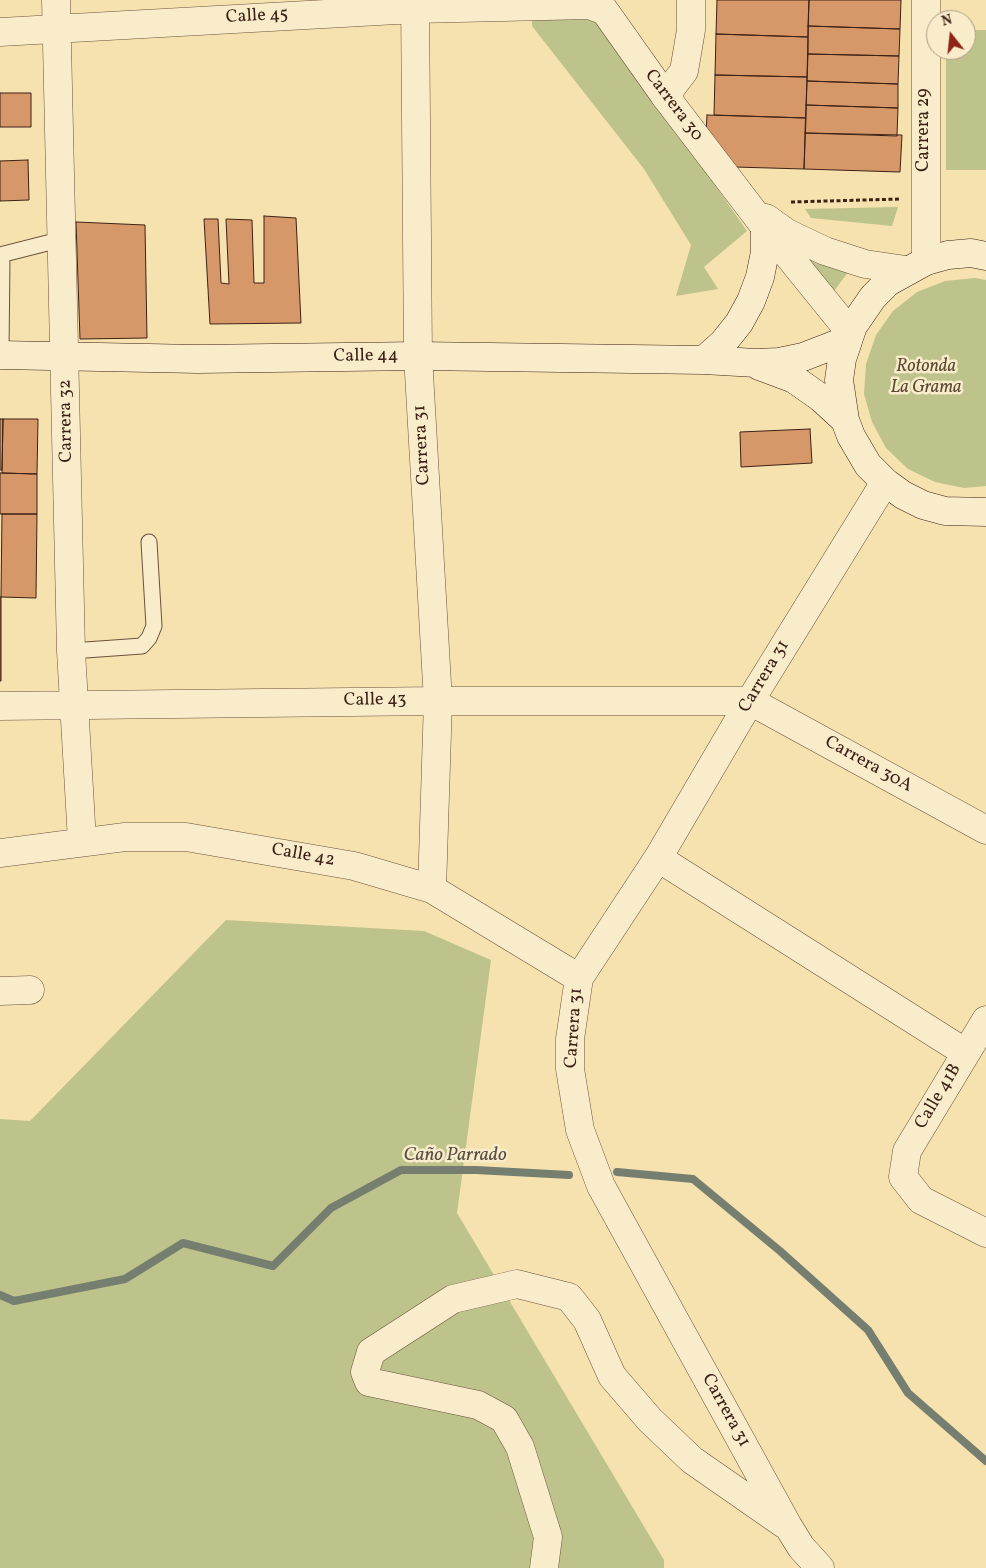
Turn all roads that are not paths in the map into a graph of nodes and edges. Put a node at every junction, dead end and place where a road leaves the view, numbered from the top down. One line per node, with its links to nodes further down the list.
1 (56, 0): 6 (street, Carrera 32)
2 (691, 0): 8 (street)
3 (926, 0): 13 (street, Carrera 29)
4 (415, 4): 5 (street, Calle 45); 6 (street, Calle 45); 18 (street, Carrera 31)
5 (600, 5): 8 (street, Carrera 30)
6 (57, 30): 7 (street, Calle 45); 10 (street, Carrera 32)
7 (0, 32)
8 (665, 96): 9 (street, Carrera 30)
9 (759, 218): 13 (street, Carrera 30); 15 (street, Carrera 30); 19 (street)
10 (63, 239): 12 (lane); 17 (street, Carrera 32)
11 (981, 252): 13 (street)
12 (1, 255): 14 (lane)
13 (916, 265): 15 (street)
14 (0, 301): 16 (lane)
15 (849, 336): 20 (street, Calle 44); 21 (street)
16 (0, 355): 17 (street, Calle 44)
17 (66, 355): 18 (street, Calle 44); 25 (street, Carrera 32)
18 (418, 356): 19 (street, Calle 44); 26 (street, Carrera 31)
19 (704, 360): 20 (street, Calle 44)
20 (733, 361): 21 (street, Calle 44)
21 (845, 420): 22 (street)
22 (885, 482): 23 (street); 27 (street, Carrera 31)
23 (986, 512)
24 (149, 542): 25 (lane)
25 (71, 651): 28 (street, Carrera 32)
26 (438, 701): 27 (street, Calle 43); 28 (street, Calle 43); 34 (street, Carrera 31)
27 (750, 701): 30 (street, Carrera 30A); 33 (street, Carrera 31)
28 (75, 705): 29 (street, Calle 43); 31 (street, Carrera 32)
29 (0, 706)
30 (986, 830)
31 (82, 841): 32 (street, Calle 42); 34 (street, Calle 42)
32 (0, 853)
33 (658, 858): 35 (street, Carrera 31); 39 (street)
34 (432, 889): 35 (street, Calle 42)
35 (578, 978): 41 (street, Carrera 31)
36 (30, 990): 37 (street)
37 (0, 991)
38 (986, 1020): 39 (street, Calle 41B)
39 (966, 1053): 40 (street, Calle 41B)
40 (986, 1233)
41 (788, 1526): 42 (street); 43 (street, Carrera 31)
42 (544, 1568)
43 (820, 1568)

